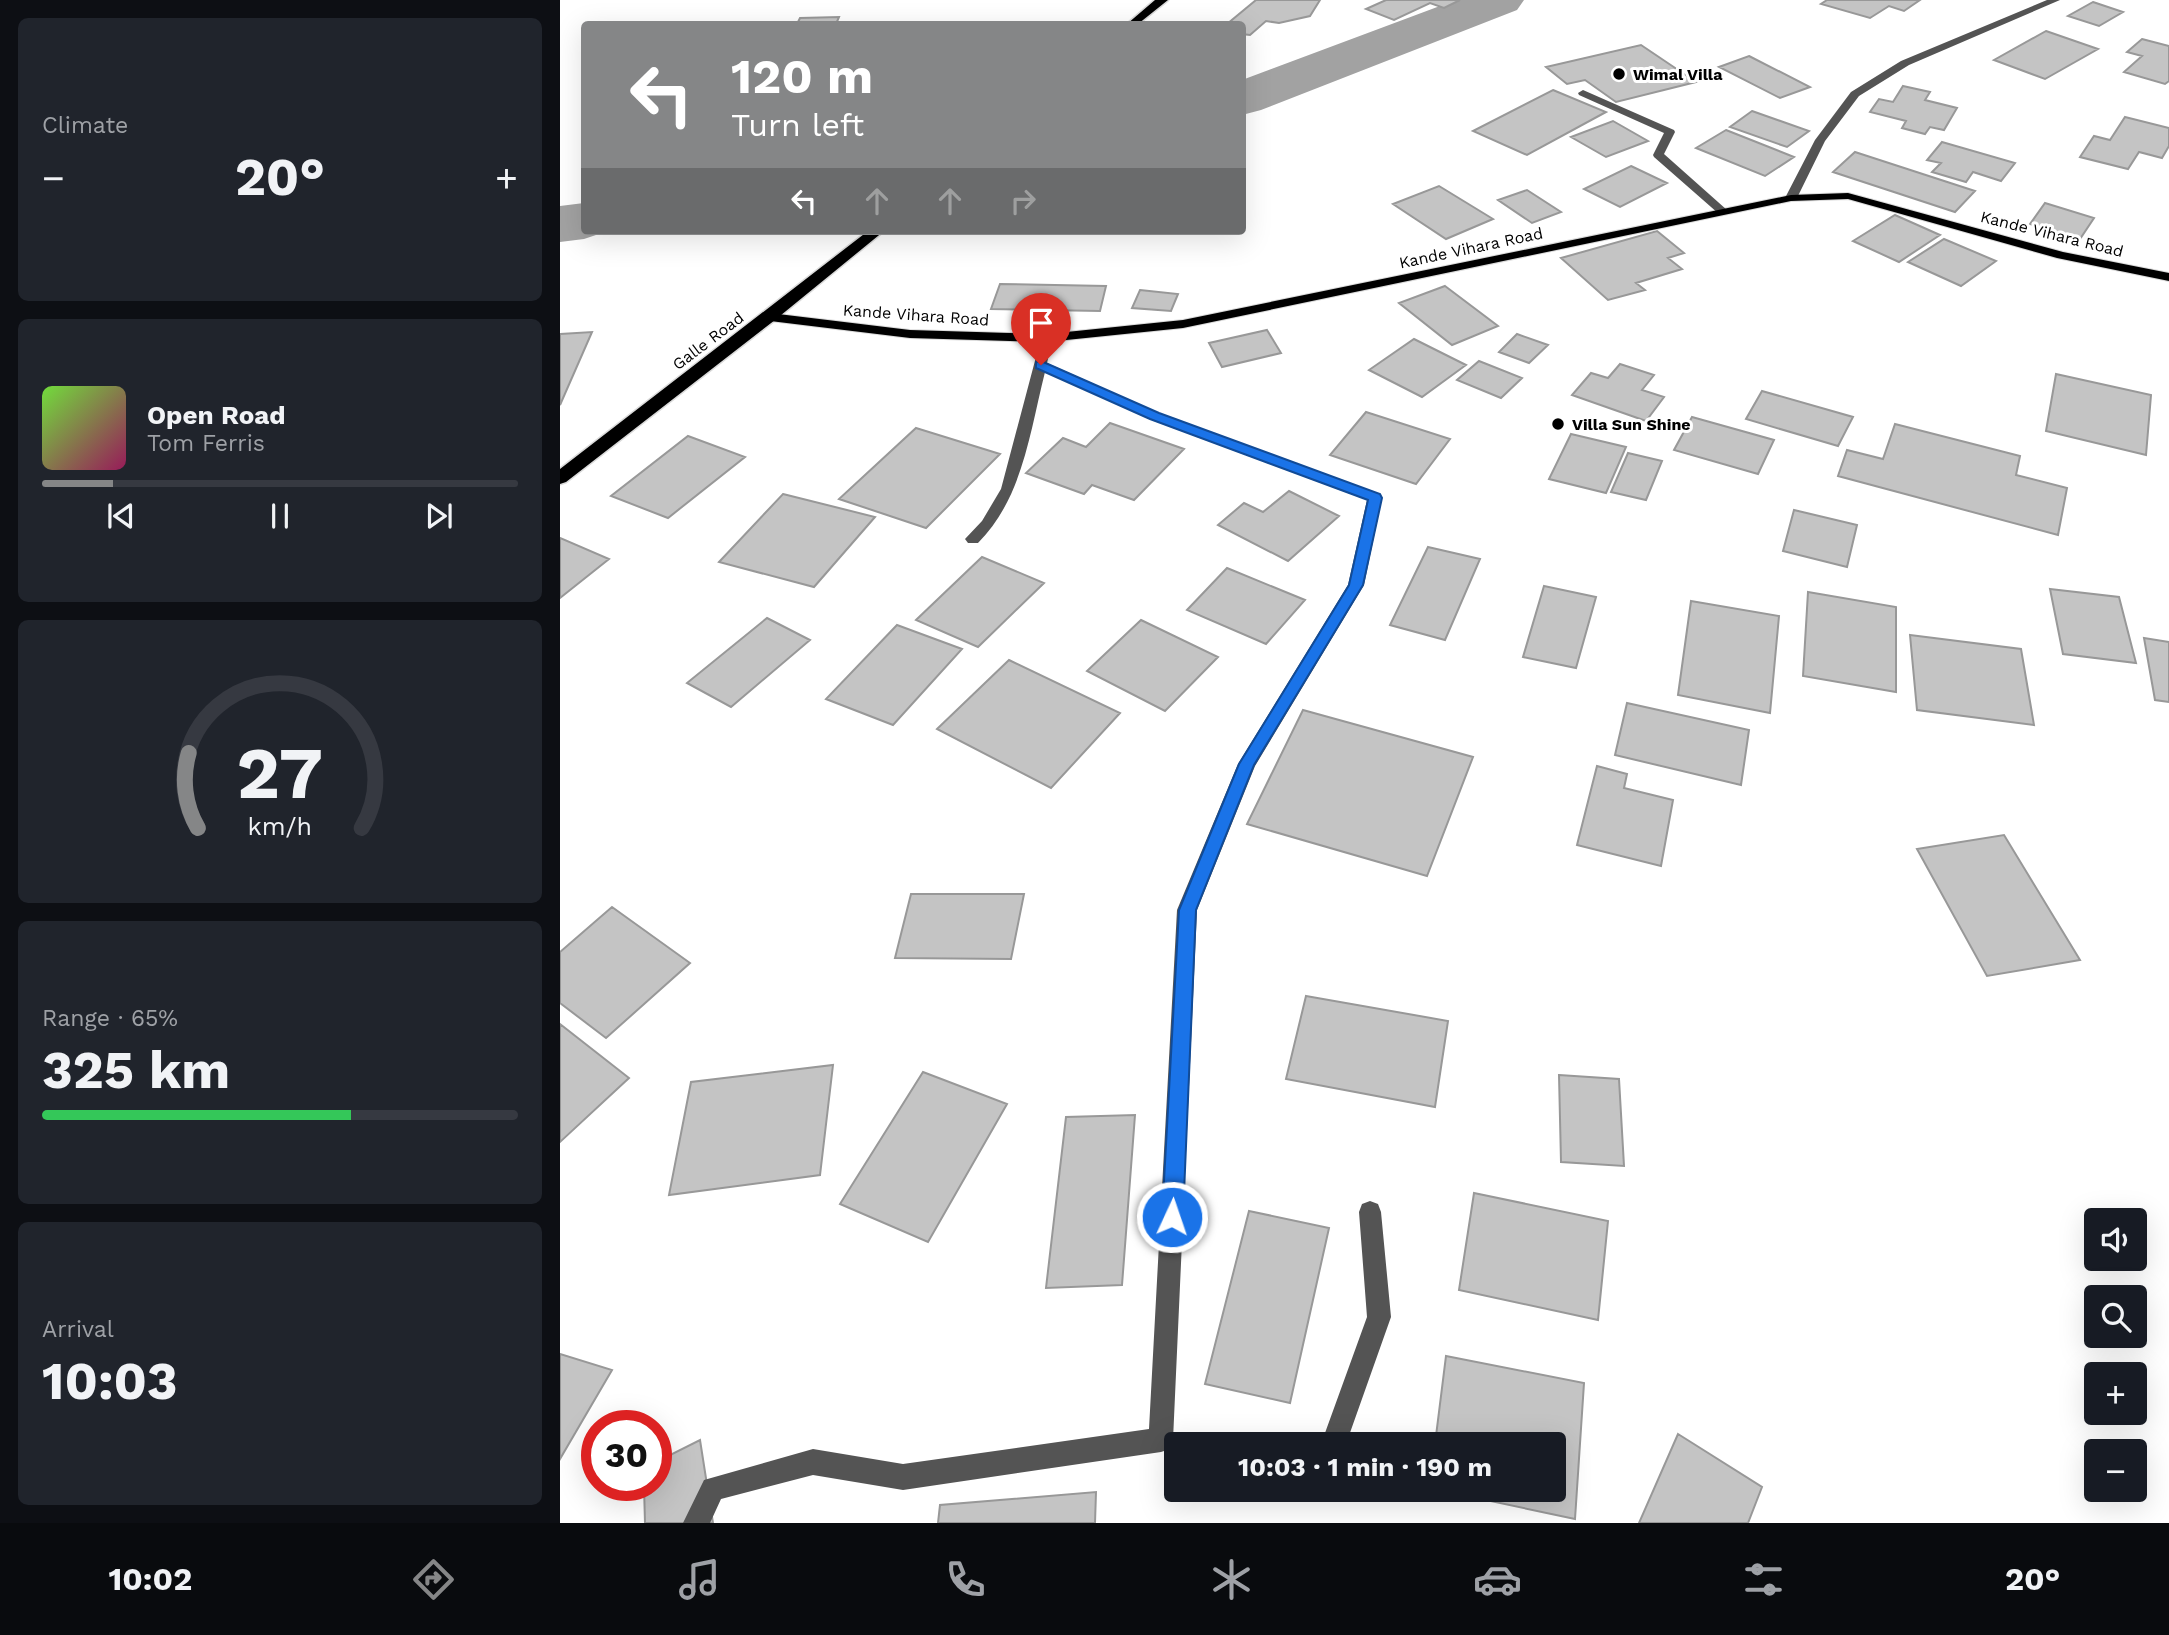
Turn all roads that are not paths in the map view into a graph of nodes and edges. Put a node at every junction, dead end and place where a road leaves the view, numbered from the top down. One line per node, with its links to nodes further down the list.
1 (1162, 0): 3 (highway)
2 (2055, 0): 5 (street)
3 (1136, 21)
4 (1583, 93): 6 (street)
5 (1791, 198): 6 (main road, Kande Vihara Road); 8 (main road, Kande Vihara Road)
6 (1723, 212): 10 (main road, Kande Vihara Road)
7 (872, 235): 9 (highway, Galle Road)
8 (2169, 277)
9 (770, 317): 10 (main road, Kande Vihara Road); 12 (highway, Galle Road)
10 (1047, 338): 11 (street)
11 (1041, 365): 13 (street); 15 (street)
12 (560, 478)
13 (973, 539)
14 (1370, 1212): 16 (street)
15 (1169, 1432)
16 (1337, 1432)
17 (1164, 1443): 18 (street)
18 (696, 1523)

